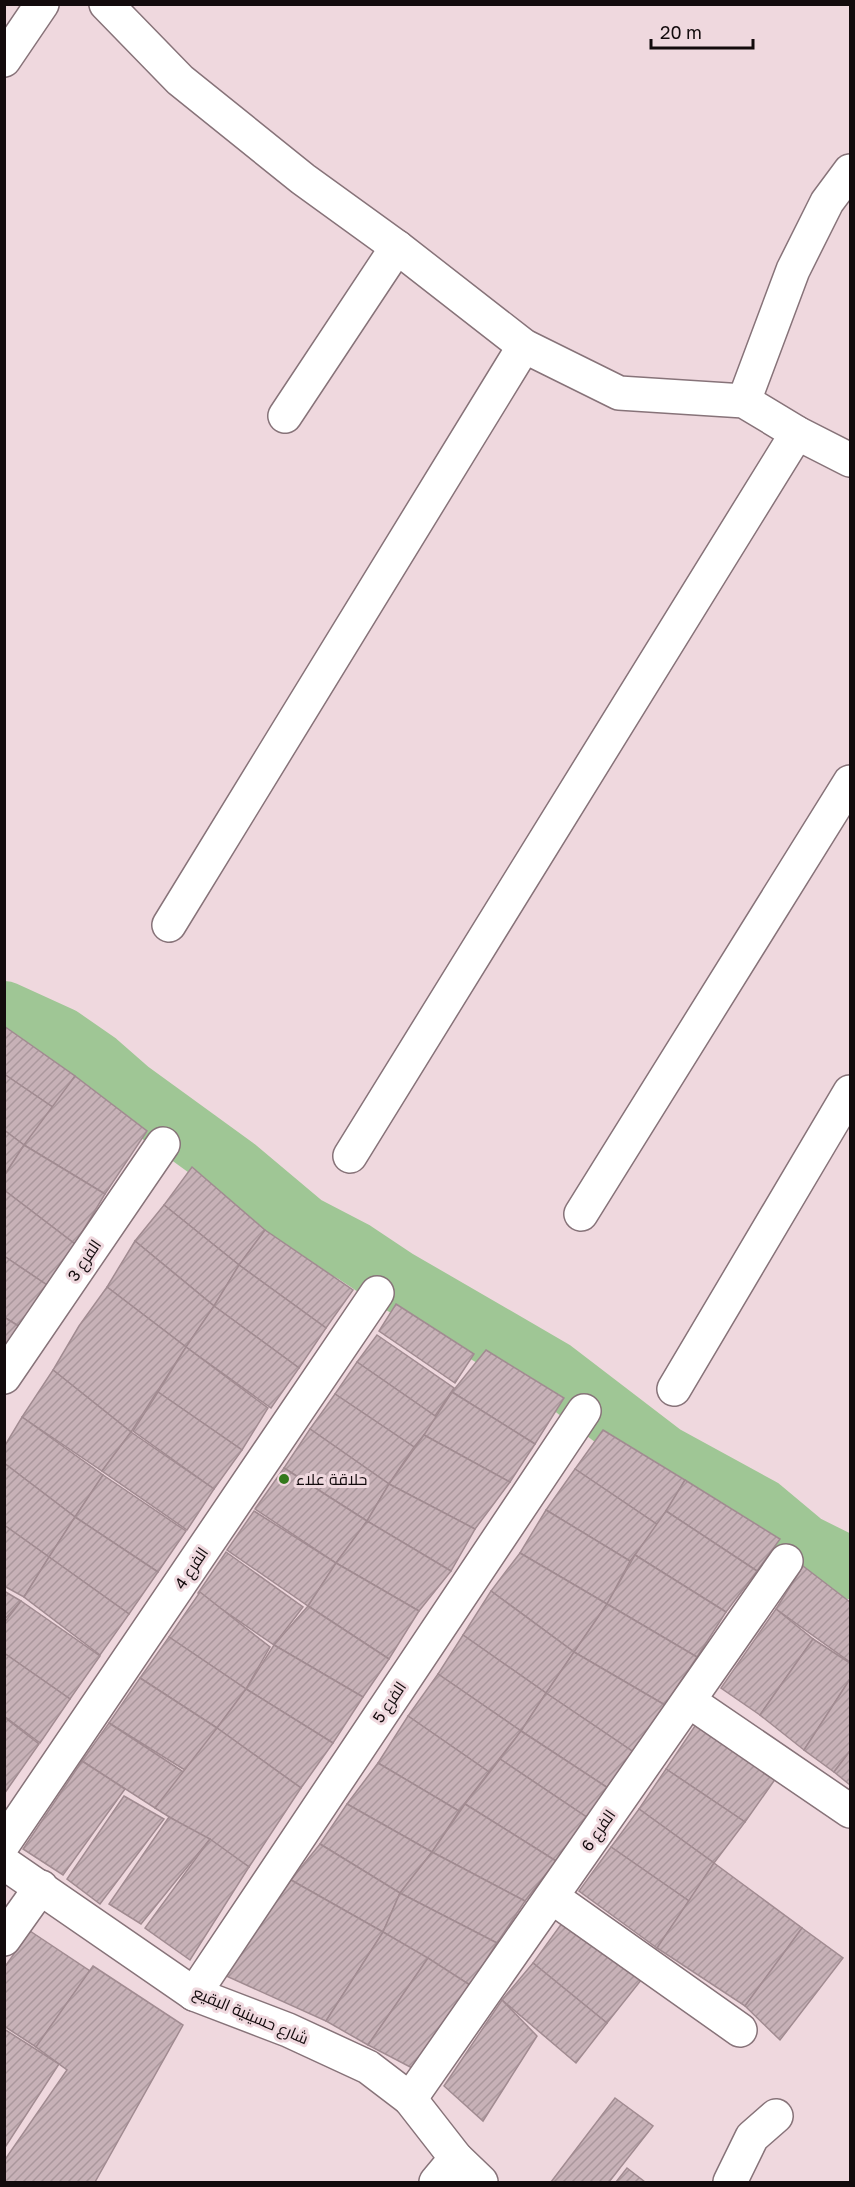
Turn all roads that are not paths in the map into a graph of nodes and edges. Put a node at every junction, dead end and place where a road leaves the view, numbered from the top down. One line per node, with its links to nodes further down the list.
1 (42, 4): 3 (street)
2 (106, 4): 5 (street)
3 (4, 60)
4 (850, 171): 7 (street)
5 (397, 247): 6 (street); 8 (street)
6 (524, 346): 7 (street); 12 (street)
7 (744, 401): 9 (street)
8 (285, 416)
9 (797, 433): 10 (street); 15 (street)
10 (849, 456)
11 (850, 782): 16 (street)
12 (169, 926)
13 (850, 1092): 19 (street)
14 (163, 1144): 18 (street, الفرع 3)
15 (350, 1156)
16 (581, 1214)
17 (377, 1293): 24 (street, الفرع 4)
18 (4, 1377)
19 (674, 1389)
20 (584, 1411): 29 (street, الفرع 5)
21 (786, 1561): 22 (street, الفرع 6)
22 (688, 1701): 23 (street); 27 (street, الفرع 6)
23 (850, 1811)
24 (4, 1843)
25 (4, 1863): 26 (street, شارع حسينية البقيع)
26 (41, 1887): 28 (street); 29 (street, شارع حسينية البقيع)
27 (552, 1897): 30 (street); 31 (street, الفرع 6)
28 (4, 1939)
29 (194, 1994): 31 (street, شارع حسينية البقيع)
30 (740, 2030)
31 (410, 2099): 33 (street, شارع حسينية البقيع)
32 (776, 2116): 35 (street)
33 (446, 2170): 34 (street, شارع حسينية البقيع)
34 (481, 2182)
35 (730, 2182)

